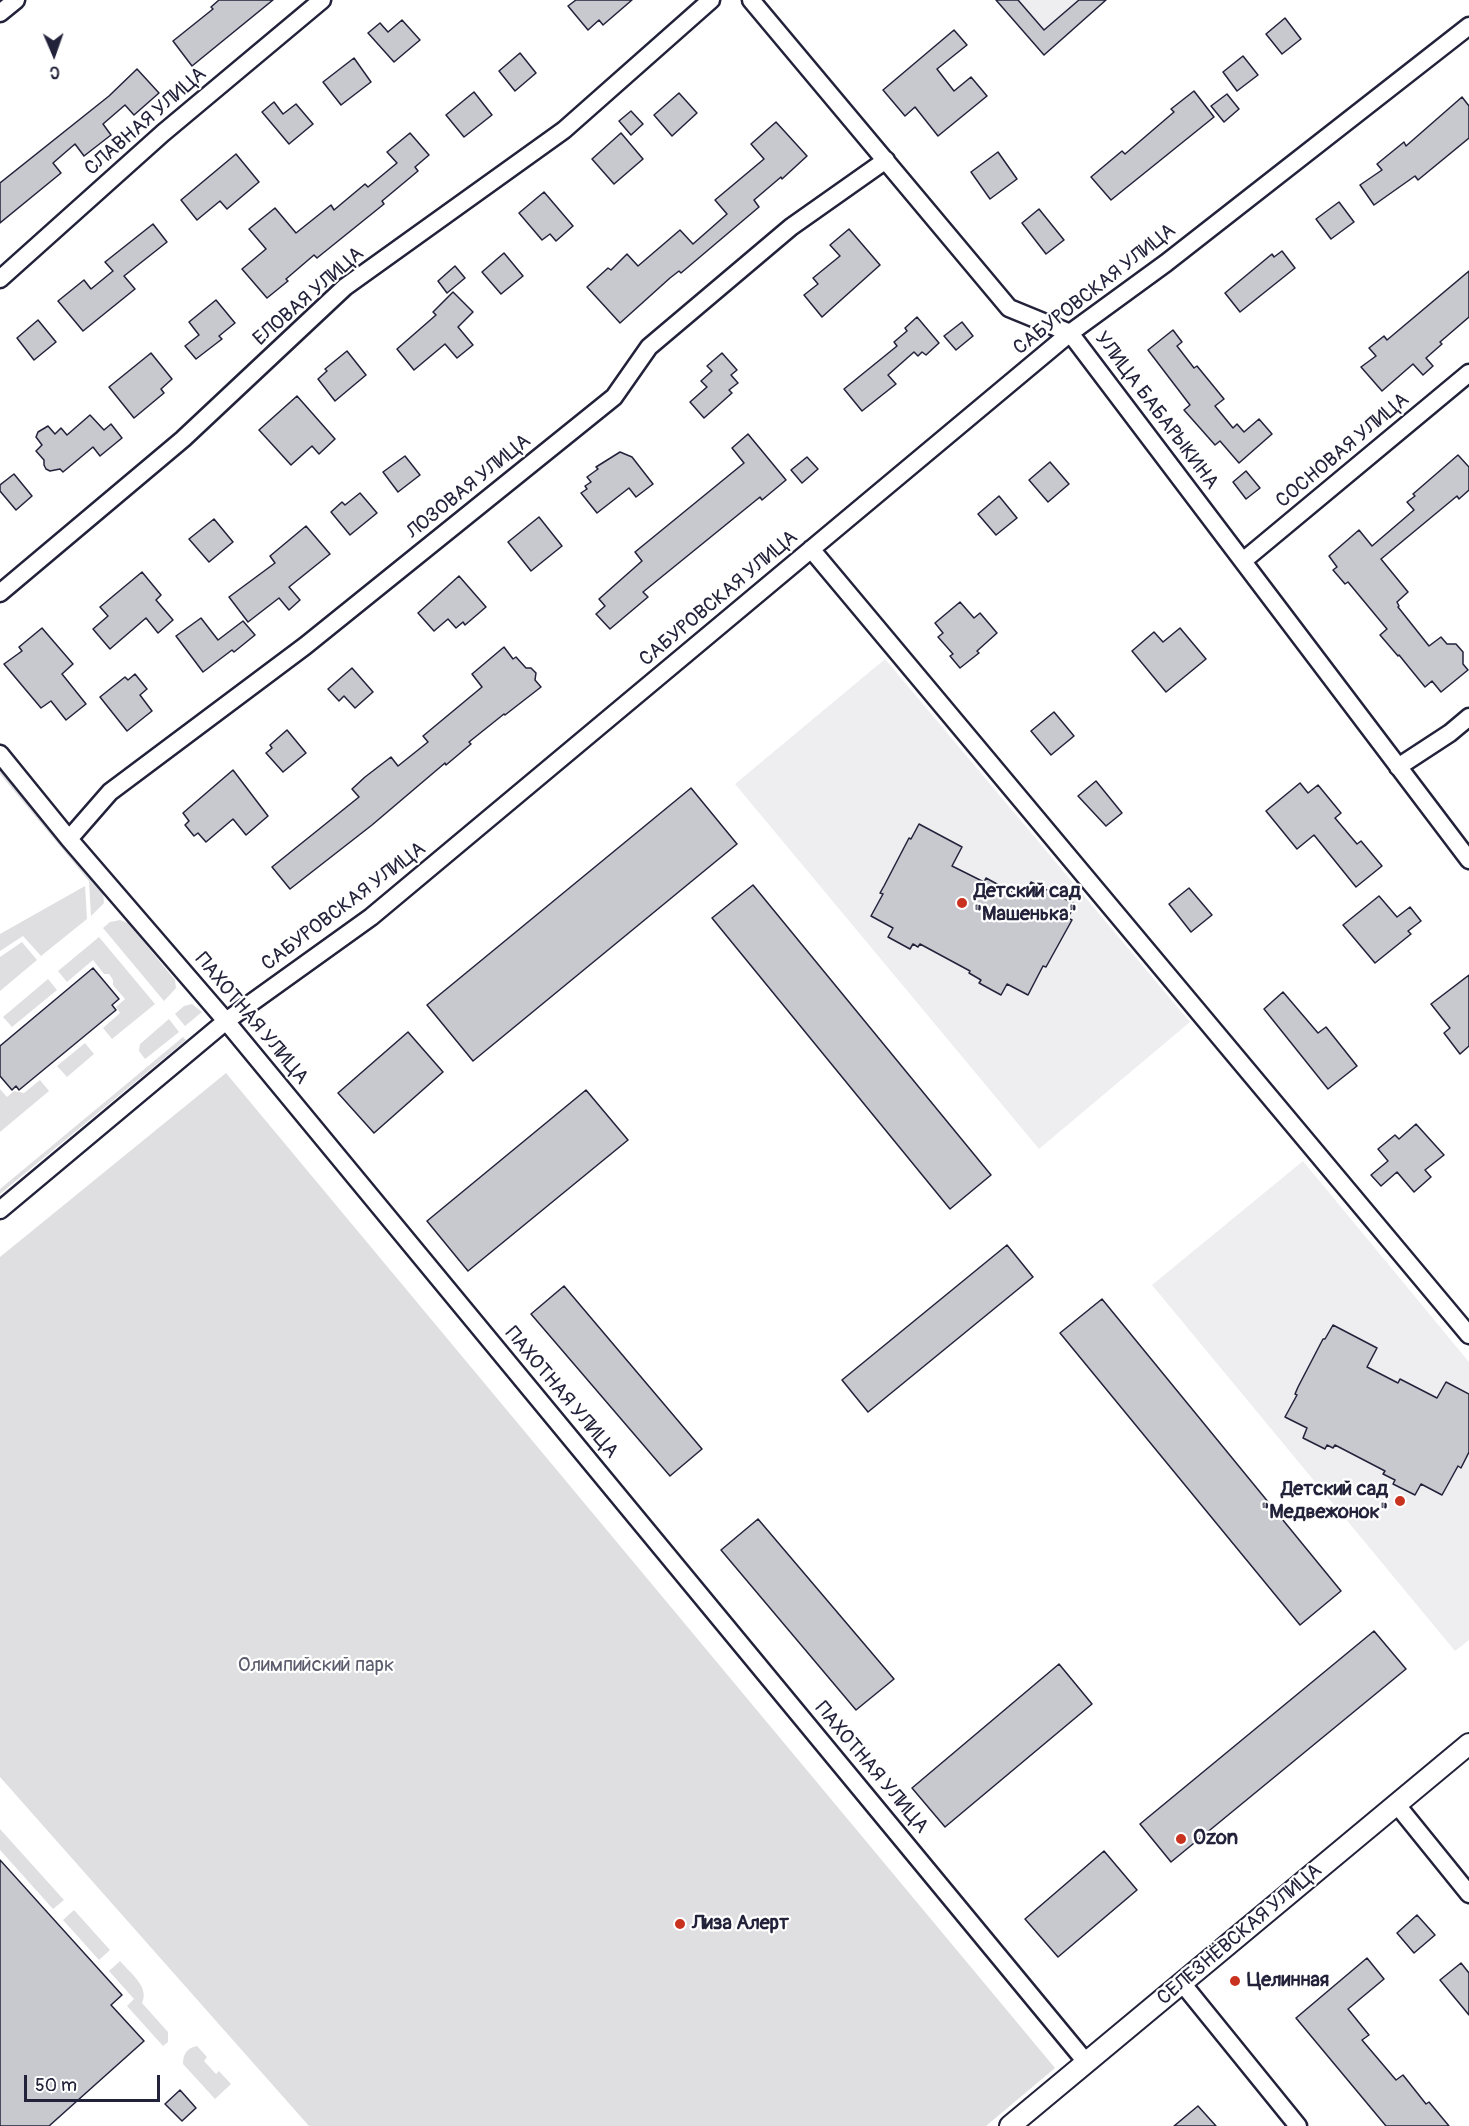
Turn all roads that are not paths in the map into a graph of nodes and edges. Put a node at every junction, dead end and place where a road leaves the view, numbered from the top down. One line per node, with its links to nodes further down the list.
1 (16, 0): 5 (street)
2 (322, 0): 8 (street, СЛАВНАЯ УЛИЦА)
3 (711, 0): 13 (street, ЕЛОВАЯ УЛИЦА)
4 (751, 0): 7 (street, УЛИЦА БАБАРЫКИНА)
5 (0, 13)
6 (1469, 26): 9 (street, САБУРОВСКАЯ УЛИЦА)
7 (886, 160): 9 (street, УЛИЦА БАБАРЫКИНА); 17 (street, ЛОЗОВАЯ УЛИЦА)
8 (0, 279)
9 (1070, 333): 11 (street, САБУРОВСКАЯ УЛИЦА); 12 (street, УЛИЦА БАБАРЫКИНА)
10 (1469, 373): 12 (street, СОСНОВАЯ УЛИЦА)
11 (811, 549): 19 (street, САБУРОВСКАЯ УЛИЦА); 21 (street)
12 (1243, 561): 16 (street, УЛИЦА БАБАРЫКИНА)
13 (0, 593)
14 (1469, 717): 16 (street)
15 (0, 754): 17 (street, ПАХОТНАЯ УЛИЦА)
16 (1398, 767): 18 (street, УЛИЦА БАБАРЫКИНА)
17 (69, 839): 19 (street, ПАХОТНАЯ УЛИЦА)
18 (1469, 860)
19 (226, 1021): 20 (street, САБУРОВСКАЯ УЛИЦА); 26 (street, ПАХОТНАЯ УЛИЦА)
20 (0, 1210)
21 (1469, 1335)
22 (1469, 1744): 23 (street, СЕЛЕЗНЁВСКАЯ УЛИЦА)
23 (1396, 1805): 24 (street); 25 (street, СЕЛЕЗНЁВСКАЯ УЛИЦА)
24 (1469, 1894)
25 (1182, 1983): 26 (street, СЕЛЕЗНЁВСКАЯ УЛИЦА); 28 (street)
26 (1086, 2062): 27 (street, СЕЛЕЗНЁВСКАЯ УЛИЦА)
27 (1010, 2126)
28 (1298, 2126)

